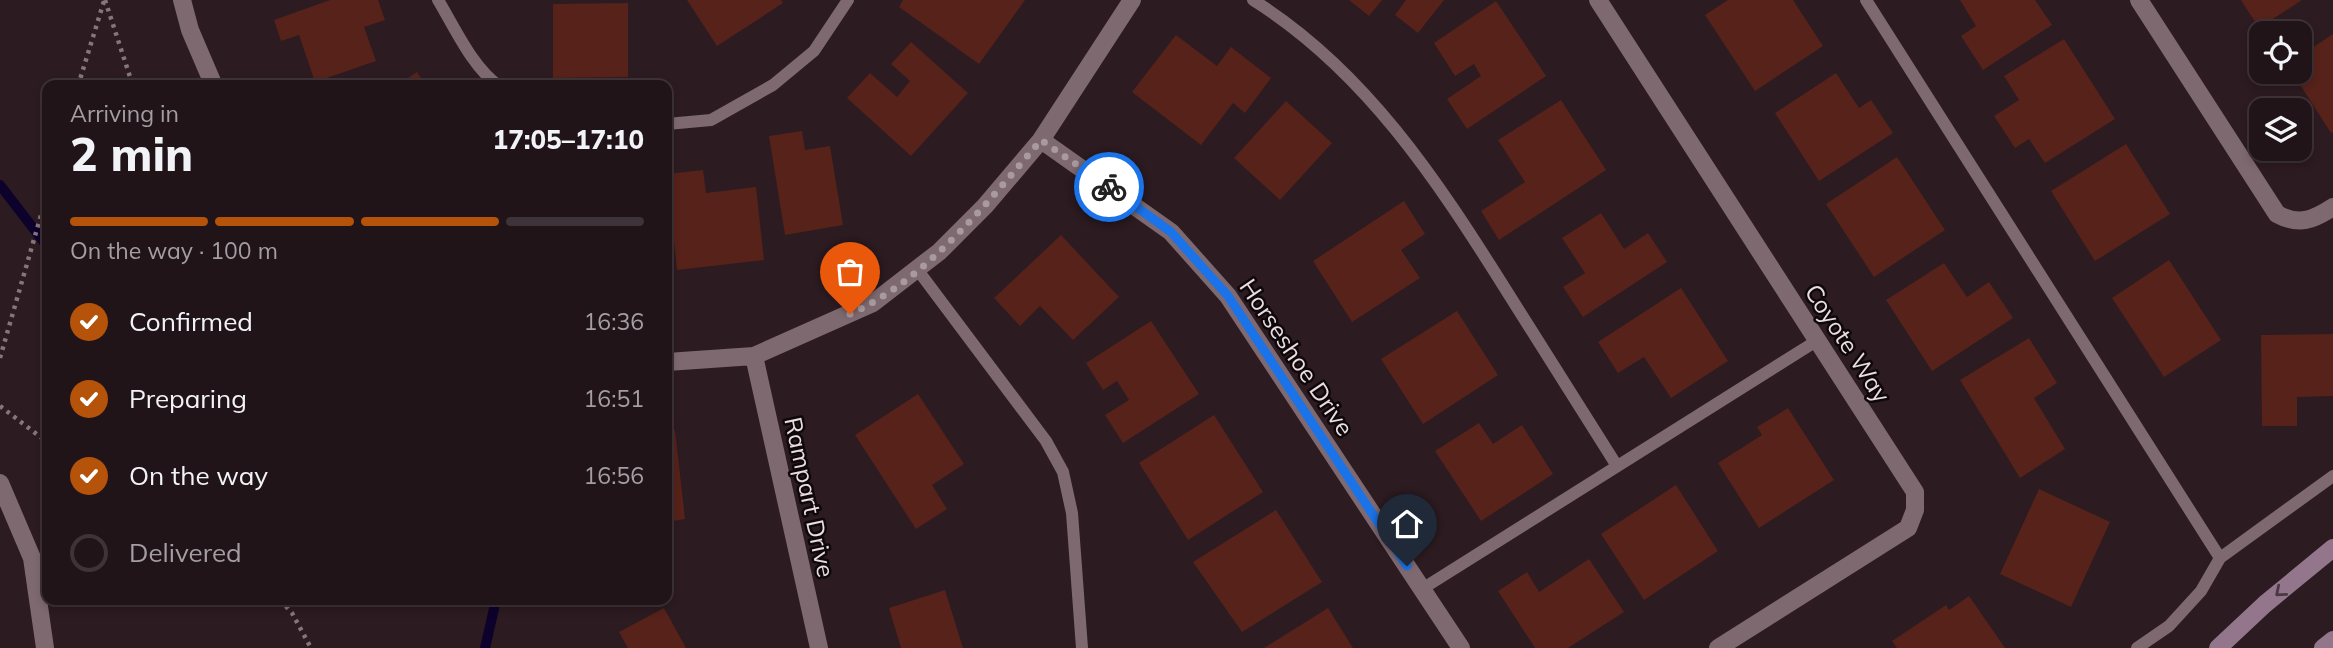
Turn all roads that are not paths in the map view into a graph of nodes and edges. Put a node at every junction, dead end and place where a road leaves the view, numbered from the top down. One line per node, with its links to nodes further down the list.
1 (182, 0): 9 (street)
2 (438, 0): 10 (lane)
3 (848, 0): 11 (lane)
4 (1132, 0): 12 (street)
5 (1253, 0): 18 (lane)
6 (1598, 0): 15 (street, Coyote Way)
7 (1866, 0): 22 (lane)
8 (2139, 0): 13 (street)
9 (211, 80)
10 (490, 80)
11 (672, 124)
12 (1041, 140): 14 (street); 23 (street, Horseshoe Drive)
13 (2333, 207)
14 (917, 269): 16 (street); 27 (lane)
15 (1818, 340): 18 (lane); 29 (street, Coyote Way)
16 (754, 356): 17 (street); 26 (street, Rampart Drive)
17 (672, 362)
18 (1617, 466): 23 (lane)
19 (2333, 476): 22 (lane)
20 (0, 483): 25 (street)
21 (2333, 548): 31 (main road, one-way to 31)
22 (2220, 558): 30 (lane)
23 (1422, 589): 28 (street, Horseshoe Drive)
24 (2333, 640): 32 (main road)
25 (45, 648)
26 (819, 648)
27 (1082, 648)
28 (1461, 648)
29 (1718, 648)
30 (2137, 648)
31 (2218, 648)
32 (2323, 648)

